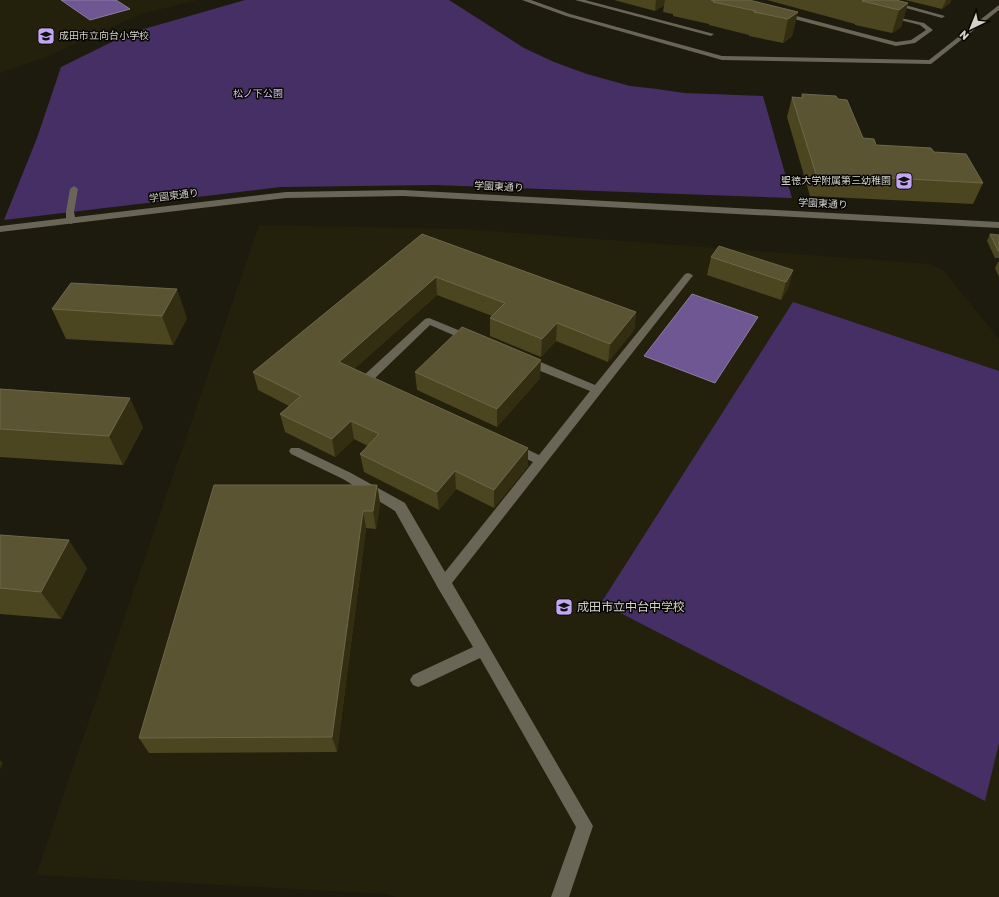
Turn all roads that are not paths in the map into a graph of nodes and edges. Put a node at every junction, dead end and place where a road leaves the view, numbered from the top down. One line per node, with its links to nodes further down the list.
1 (526, 0): 8 (street)
2 (578, 0): 8 (street)
3 (880, 0): 6 (street)
4 (999, 7): 8 (street)
5 (776, 12): 7 (street)
6 (942, 16)
7 (898, 18)
8 (688, 49)
9 (74, 189): 10 (street)
10 (71, 221): 11 (street, 学園東通り); 12 (street, 学園東通り)
11 (999, 225)
12 (0, 229)
13 (688, 276): 16 (street)
14 (480, 342): 17 (street)
15 (517, 357): 16 (street)
16 (598, 390): 20 (street)
17 (386, 391)
18 (506, 445): 20 (street)
19 (295, 451): 21 (street)
20 (542, 461): 21 (street)
21 (444, 584): 22 (street)
22 (482, 650): 23 (street); 24 (street)
23 (418, 680)
24 (560, 897)

